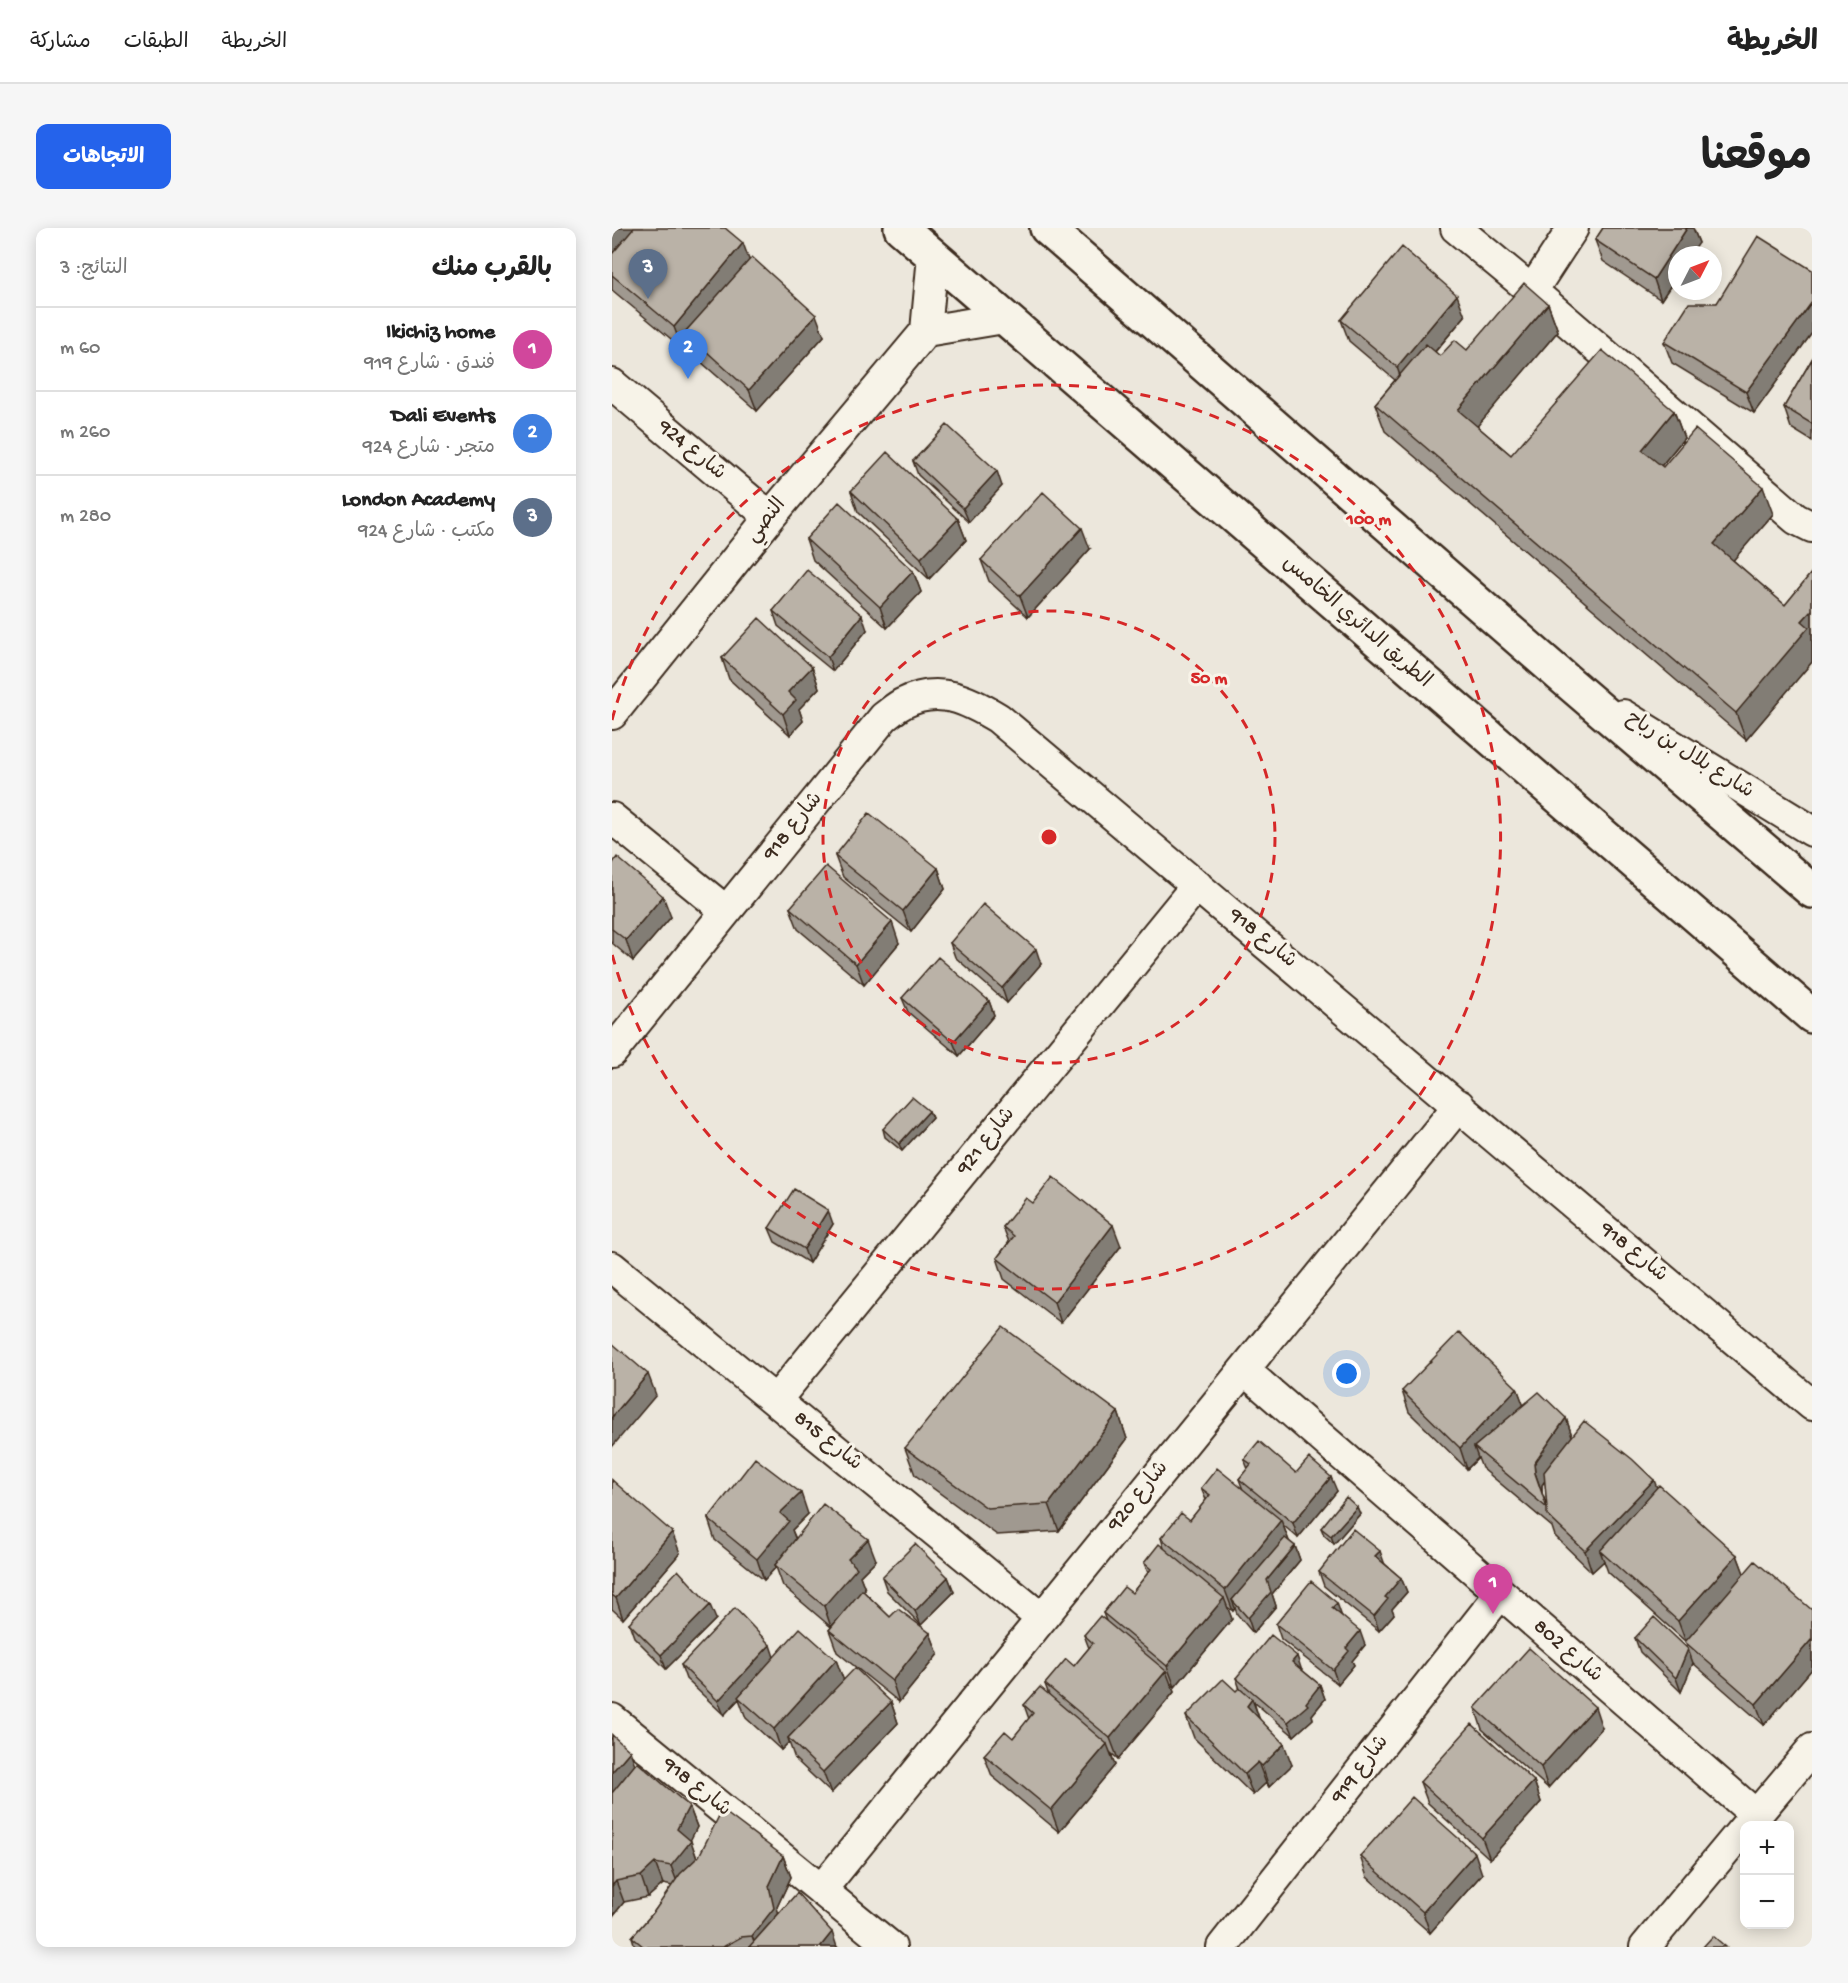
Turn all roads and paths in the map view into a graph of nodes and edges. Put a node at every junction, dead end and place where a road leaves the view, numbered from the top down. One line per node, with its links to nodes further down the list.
1 (901, 228): 5 (main road, الطريق الدائري الخامس)
2 (1047, 228): 12 (main road)
3 (1456, 228): 6 (street)
4 (1573, 228): 6 (street)
5 (933, 256): 7 (main road, الطريق الدائري الخامس); 8 (street)
6 (1532, 291): 11 (street)
7 (1004, 318): 8 (street); 19 (main road, الطريق الدائري الخامس)
8 (926, 331): 10 (street, النصي)
9 (612, 384): 10 (street, شارع 924)
10 (770, 517): 13 (street, النصي)
11 (1812, 527)
12 (1567, 681): 15 (street, شارع بلال بن رباح); 17 (main road)
13 (612, 714)
14 (612, 818): 18 (street)
15 (1812, 831)
16 (1197, 885): 18 (street, شارع 918); 21 (street, شارع 918); 24 (street, شارع 921)
17 (1812, 891)
18 (726, 911): 20 (street, شارع 918)
19 (1812, 1016)
20 (612, 1052)
21 (1459, 1105): 23 (street, شارع 920); 25 (street, شارع 918)
22 (612, 1267): 24 (street, شارع 815)
23 (1244, 1370): 26 (street, شارع 802); 27 (street, شارع 920)
24 (776, 1400): 27 (street, شارع 815)
25 (1812, 1405)
26 (1500, 1594): 30 (street, شارع 802); 35 (street, شارع 919)
27 (1041, 1617): 33 (street, شارع 920)
28 (612, 1719): 33 (street, شارع 918)
29 (1812, 1749): 31 (street)
30 (1747, 1821)
31 (1751, 1821)
32 (1740, 1834): 36 (street)
33 (821, 1890): 34 (street, شارع 918)
34 (891, 1947)
35 (1222, 1947)
36 (1645, 1947)

